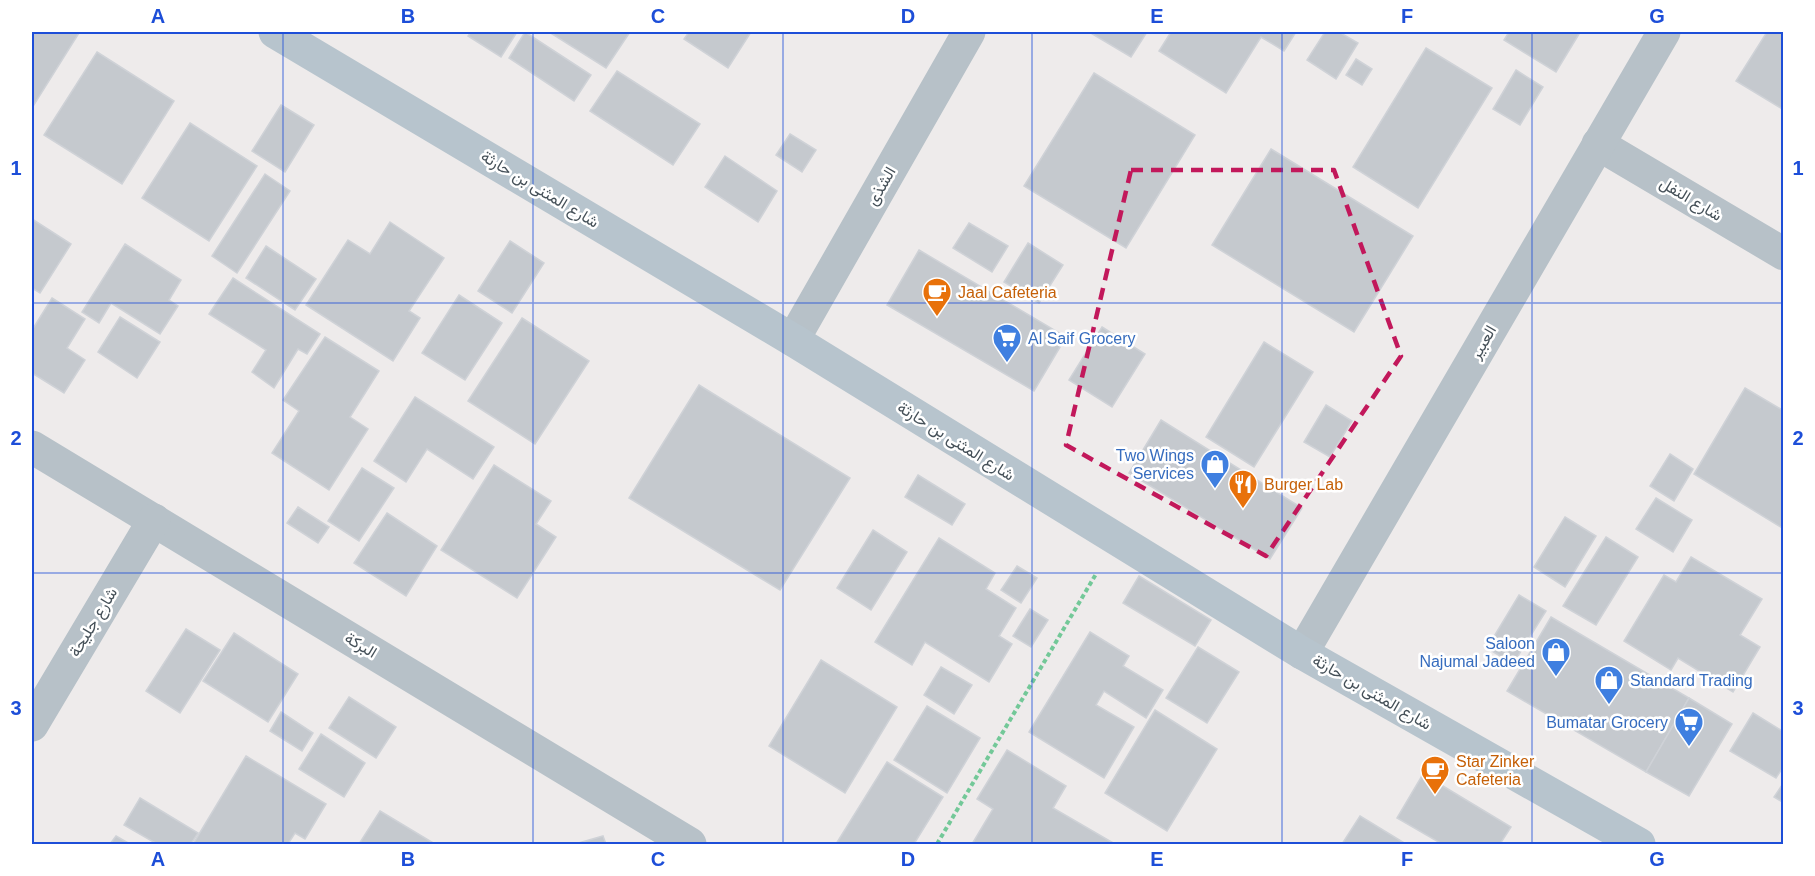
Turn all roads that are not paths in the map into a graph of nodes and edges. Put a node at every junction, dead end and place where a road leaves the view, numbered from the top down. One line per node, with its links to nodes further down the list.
1 (969, 32): 6 (street, الشذى)
2 (1664, 32): 4 (street, العبير)
3 (295, 36): 6 (street, شارع المثنى بن حارثة)
4 (1598, 144): 5 (street, شارع النفل); 9 (street, العبير)
5 (1784, 254)
6 (793, 340): 9 (street, شارع المثنى بن حارثة)
7 (32, 447): 8 (street, البركة)
8 (154, 520): 10 (street, شارع جليحة); 11 (street, البركة)
9 (1302, 653): 12 (street, شارع المثنى بن حارثة)
10 (32, 724)
11 (690, 844)
12 (1639, 844)

